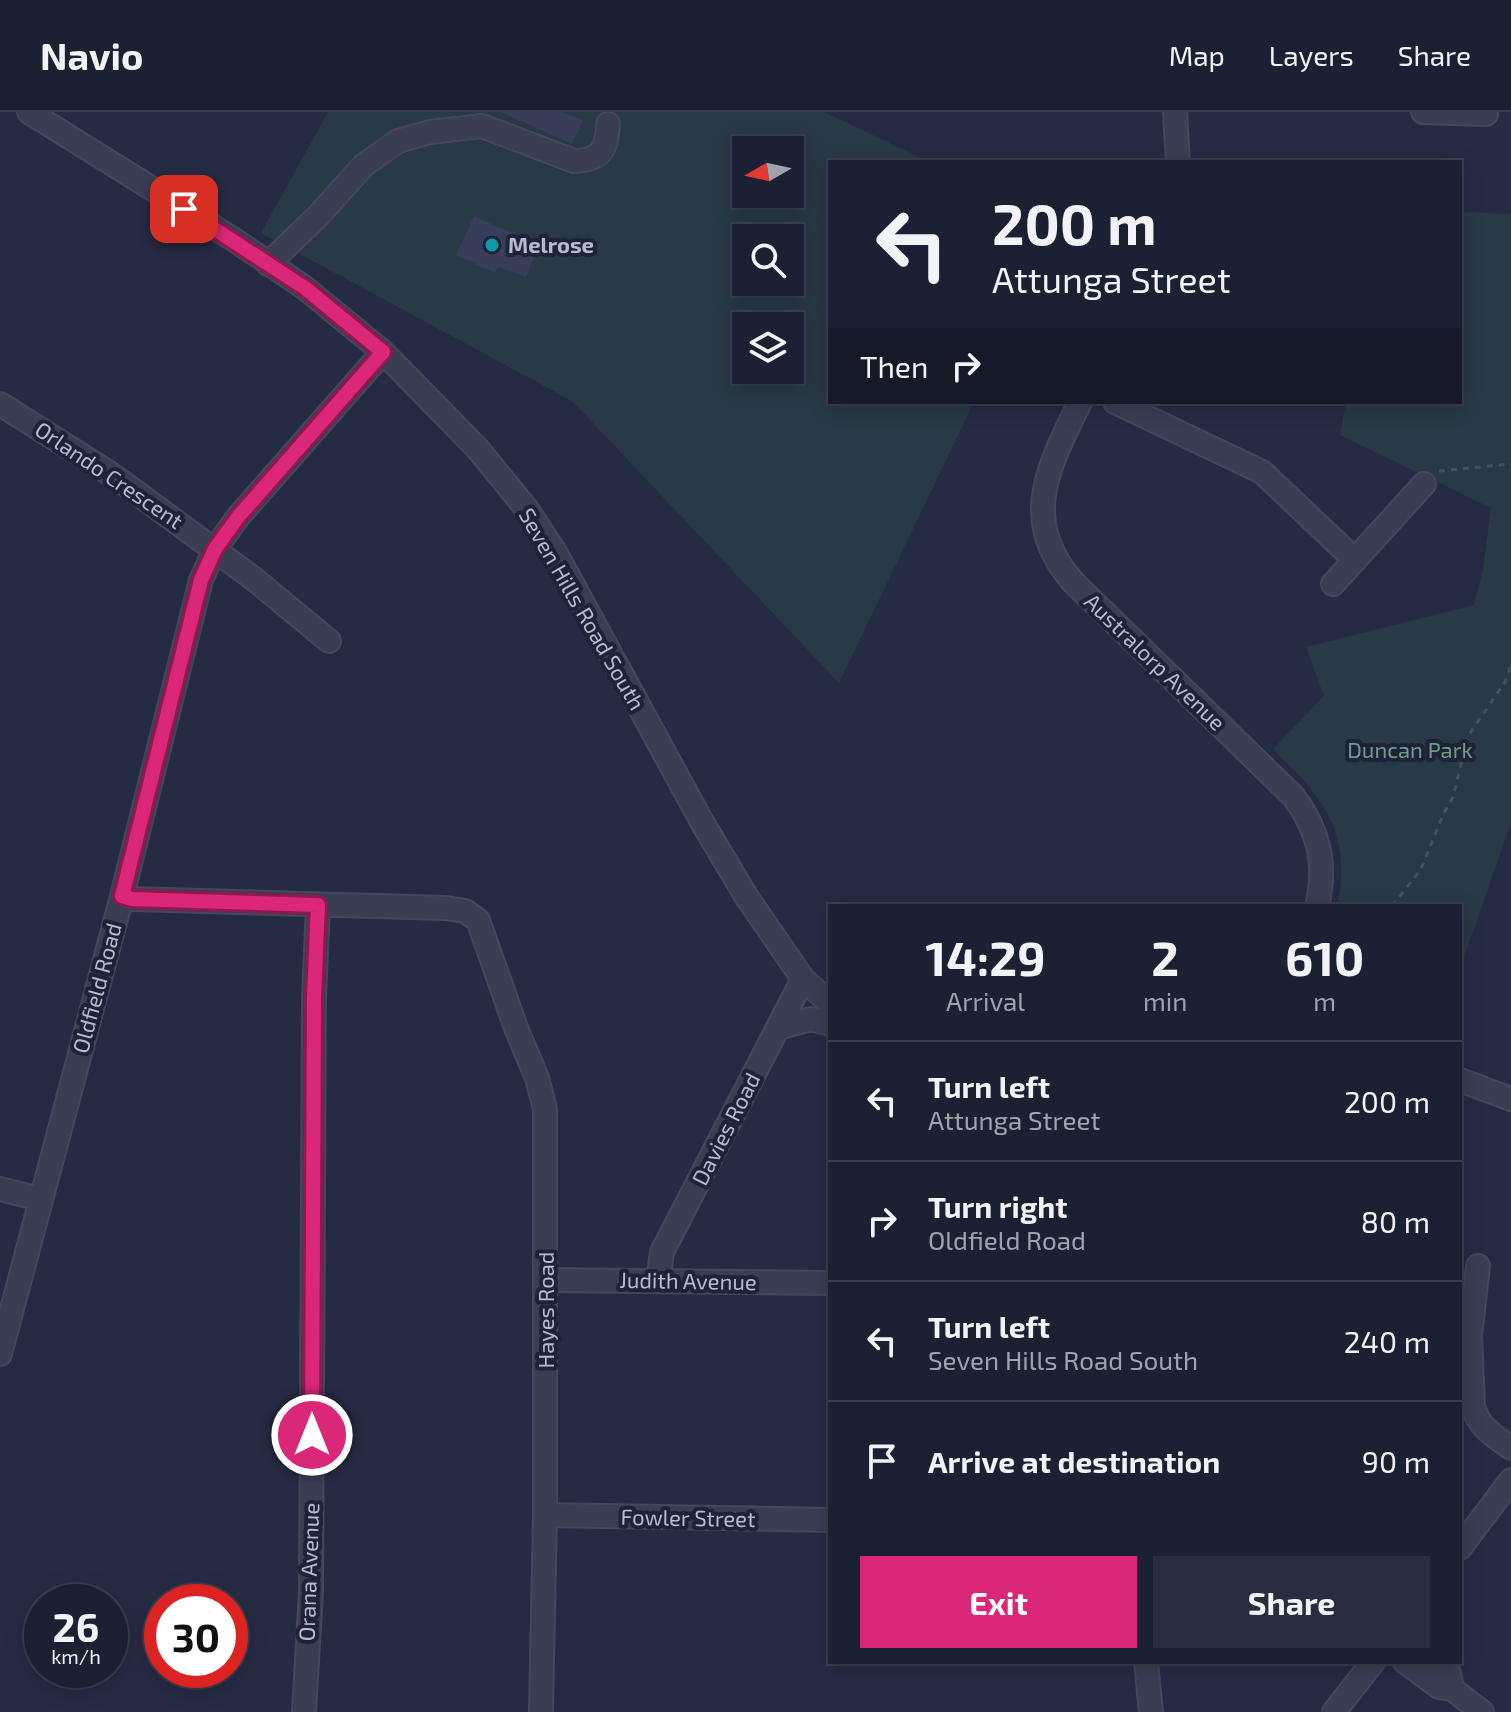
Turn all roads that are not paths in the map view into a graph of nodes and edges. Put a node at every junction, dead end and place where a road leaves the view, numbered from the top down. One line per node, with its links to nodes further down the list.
1 (29, 112): 7 (street, Seven Hills Road South)
2 (1175, 112): 6 (street)
3 (1423, 112): 4 (street)
4 (1486, 114)
5 (608, 124): 7 (street)
6 (1178, 160)
7 (268, 264): 8 (street, Seven Hills Road South)
8 (383, 352): 13 (street, Oldfield Road); 20 (street, Seven Hills Road South)
9 (0, 404): 13 (street, Orlando Crescent)
10 (1079, 404): 18 (street, Australorp Avenue)
11 (1119, 404): 14 (street)
12 (1424, 484): 14 (street)
13 (215, 549): 16 (street, Orlando Crescent); 17 (street, Oldfield Road)
14 (1355, 560): 15 (street)
15 (1333, 584)
16 (329, 641)
17 (122, 896): 19 (street); 27 (street, Oldfield Road)
18 (1317, 904)
19 (318, 905): 29 (street, Hayes Road); 45 (street, Orana Avenue)
20 (803, 979): 21 (street, Seven Hills Road South); 23 (street, Davies Road)
21 (828, 1001)
22 (828, 1023): 23 (street)
23 (778, 1028): 30 (street, Davies Road)
24 (1462, 1081): 25 (street)
25 (1511, 1099)
26 (0, 1189): 27 (street)
27 (40, 1199): 32 (street, Oldfield Road)
28 (1478, 1266): 33 (street)
29 (546, 1280): 30 (street, Judith Avenue); 35 (street, Hayes Road)
30 (658, 1281): 31 (street, Judith Avenue)
31 (828, 1283)
32 (0, 1354)
33 (1511, 1448)
34 (1511, 1480): 37 (street)
35 (545, 1515): 36 (street, Fowler Street); 46 (street, Hayes Road)
36 (828, 1520)
37 (1462, 1545)
38 (1146, 1664): 47 (street)
39 (1348, 1664): 44 (street)
40 (1371, 1664): 44 (street)
41 (1408, 1664): 43 (street)
42 (1437, 1664): 43 (street)
43 (1452, 1689): 49 (street)
44 (1351, 1690): 48 (street)
45 (304, 1712)
46 (541, 1712)
47 (1151, 1712)
48 (1334, 1712)
49 (1482, 1712)

